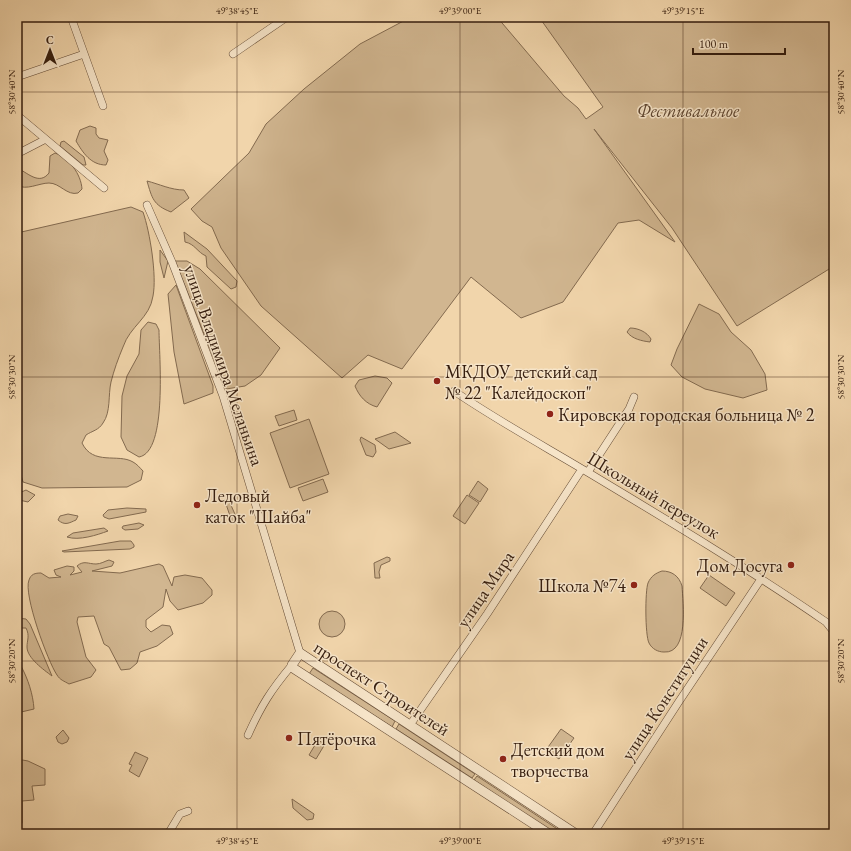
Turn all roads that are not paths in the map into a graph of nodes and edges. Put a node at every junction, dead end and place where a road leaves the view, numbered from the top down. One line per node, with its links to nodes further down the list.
1 (71, 17): 3 (street)
2 (287, 17): 4 (street)
3 (84, 54): 5 (street); 6 (street)
4 (233, 54)
5 (17, 77)
6 (102, 106)
7 (17, 115): 8 (street)
8 (44, 140): 9 (street); 10 (street)
9 (17, 154)
10 (104, 188)
11 (147, 205): 17 (street, улица Владимира Меланьина)
12 (454, 391): 14 (street, Школьный переулок)
13 (634, 397): 14 (street, улица Мира)
14 (585, 471): 15 (street, Школьный переулок); 19 (street, улица Мира)
15 (761, 579): 16 (street, Школьный переулок); 25 (street, улица Конституции)
16 (834, 632)
17 (300, 653): 18 (street, проспект Строителей); 19 (street, проспект Строителей)
18 (292, 665): 20 (street); 23 (street, проспект Строителей)
19 (410, 725): 24 (street, проспект Строителей)
20 (248, 735)
21 (188, 811): 22 (street)
22 (168, 834)
23 (549, 834)
24 (576, 834)
25 (593, 834)

